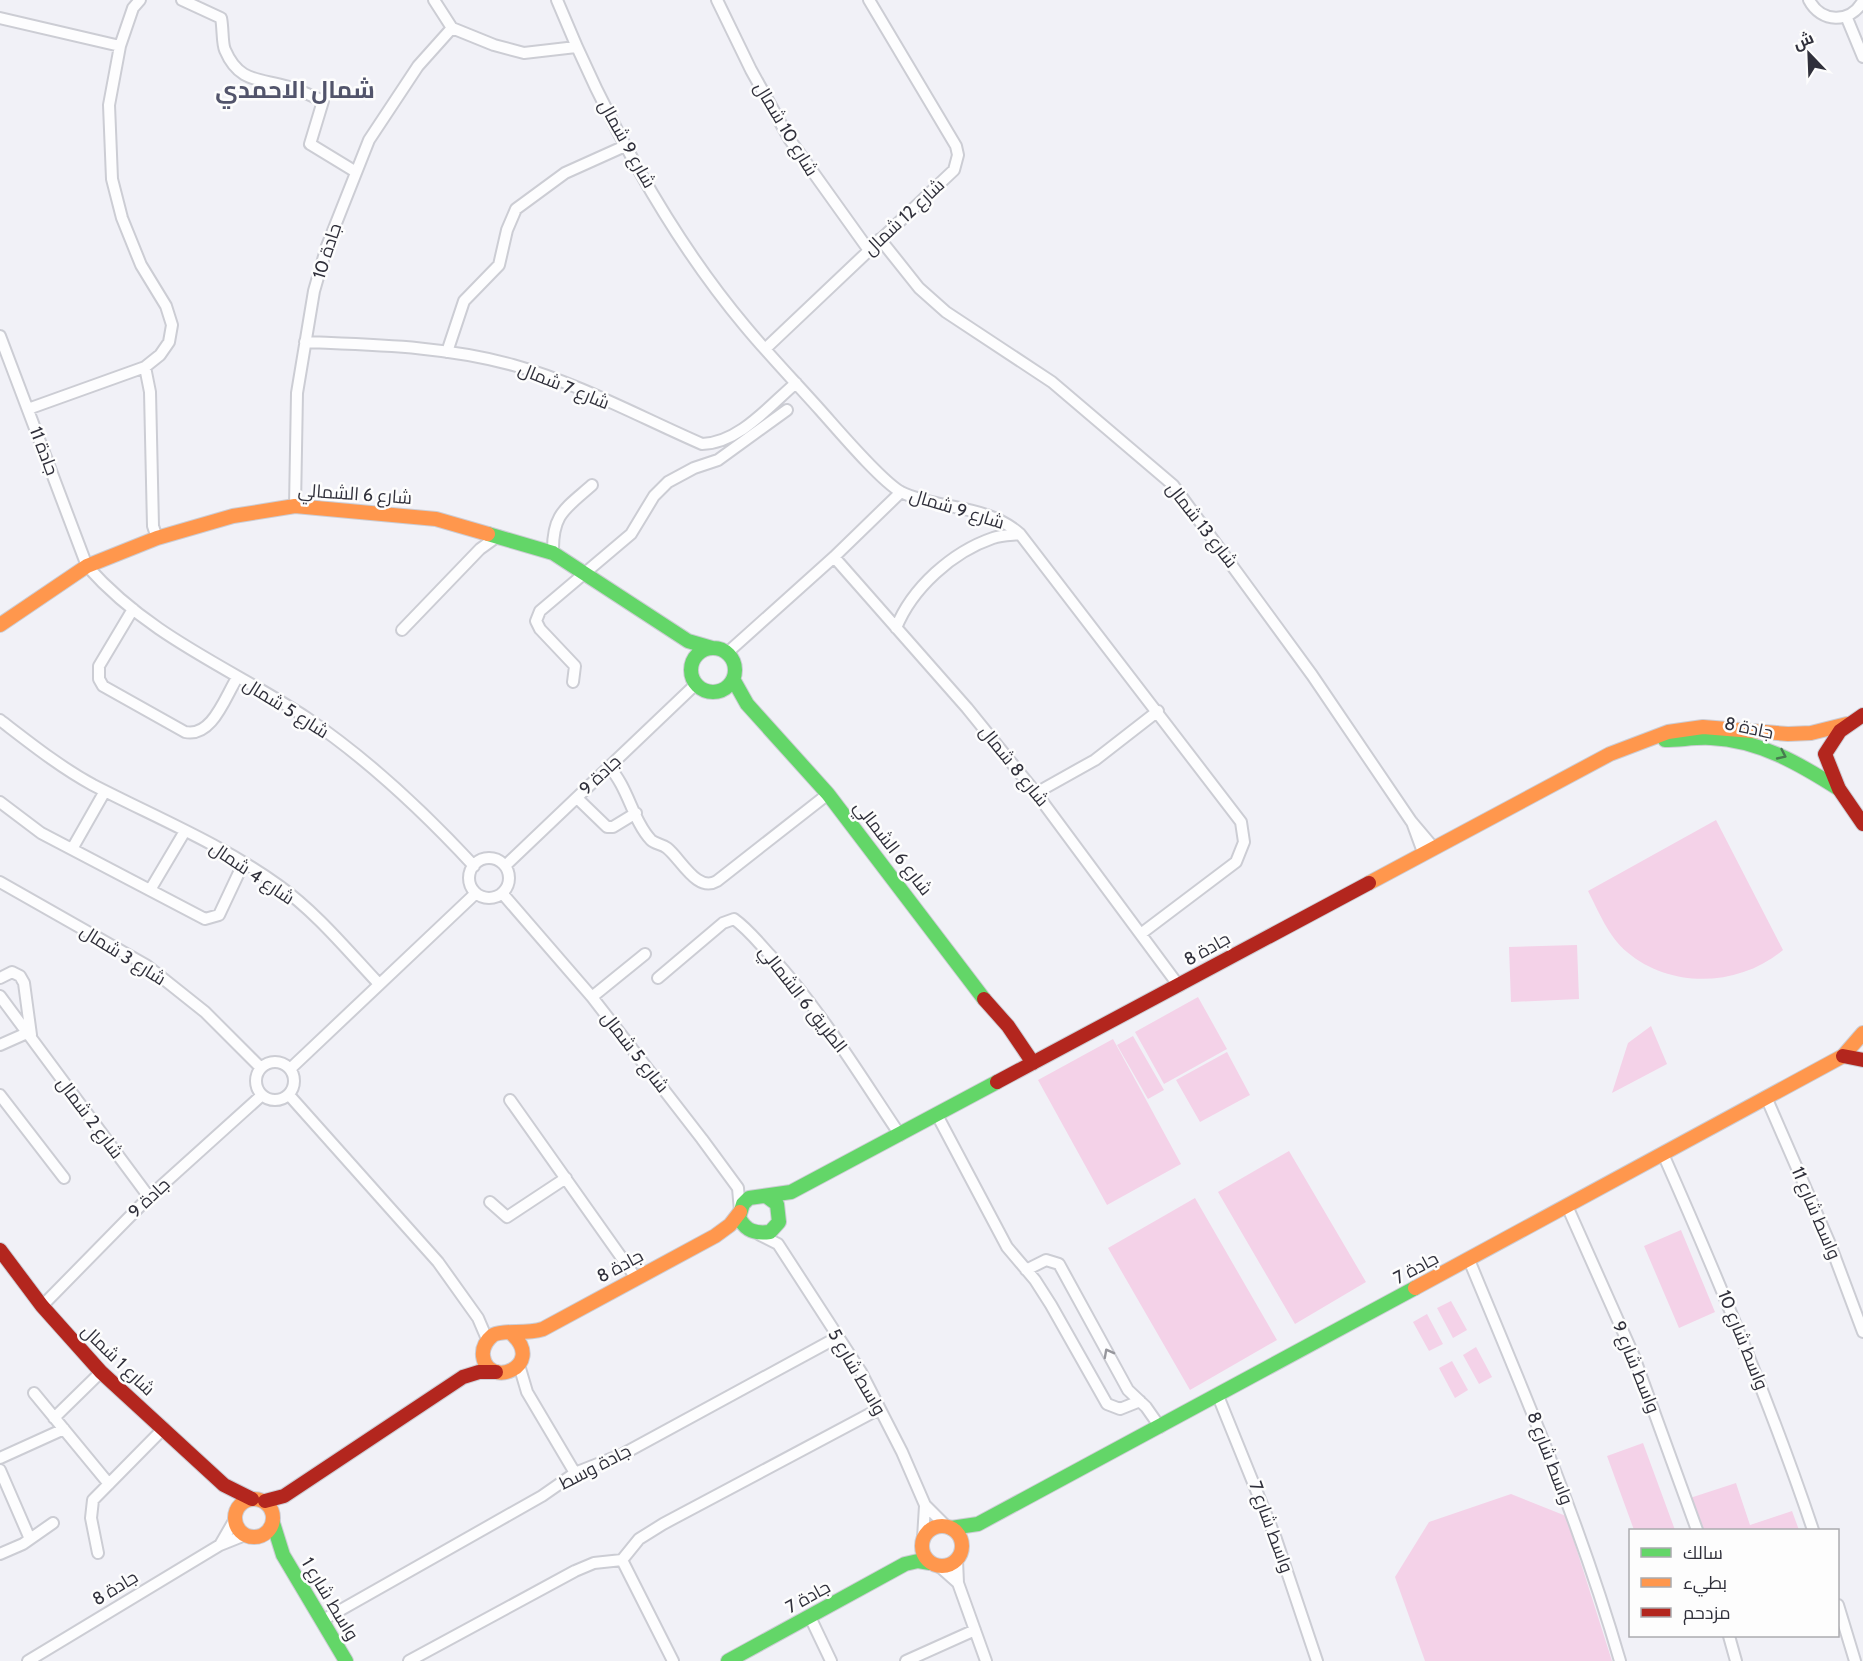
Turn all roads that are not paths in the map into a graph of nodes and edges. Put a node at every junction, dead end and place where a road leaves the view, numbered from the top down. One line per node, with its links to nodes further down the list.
1 (140, 0): 12 (street)
2 (182, 0): 16 (street)
3 (434, 0): 11 (street)
4 (557, 0): 13 (street, شارع 9 شمال)
5 (717, 0): 18 (street, شارع 10 شمال)
6 (869, 0): 17 (street, شارع 12 شمال)
7 (1809, 0): 9 (street)
8 (1863, 1): 9 (street)
9 (1846, 16): 14 (street)
10 (0, 18): 12 (street)
11 (452, 28): 13 (street); 16 (street, جادة 10)
12 (120, 46): 23 (street)
13 (576, 46): 15 (street, شارع 9 شمال)
14 (1863, 57)
15 (625, 146): 21 (street, شارع 9 شمال); 22 (street)
16 (356, 172): 20 (street, جادة 10)
17 (880, 239): 18 (street, شارع 12 شمال); 67 (street, شارع 13 شمال)
18 (868, 249): 21 (street, شارع 12 شمال)
19 (0, 336): 25 (street, جادة 11)
20 (305, 342): 22 (street, شارع 7 شمال); 29 (street, جادة 10)
21 (765, 349): 24 (street, شارع 9 شمال)
22 (447, 351): 24 (street, شارع 7 شمال)
23 (145, 367): 25 (street); 32 (street)
24 (796, 383): 28 (street, شارع 9 شمال)
25 (28, 409): 35 (street, جادة 11)
26 (787, 410): 36 (street)
27 (592, 484): 33 (street)
28 (901, 492): 30 (street, شارع 9 شمال); 34 (street)
29 (295, 506): 31 (main road, شارع 6 الشمالي); 32 (main road, شارع 6 الشمالي)
30 (1020, 534): 39 (street); 51 (street, شارع 9 شمال)
31 (498, 536): 33 (main road, شارع 6 الشمالي); 41 (street)
32 (157, 538): 35 (main road, شارع 6 الشمالي)
33 (553, 553): 36 (main road, شارع 6 الشمالي)
34 (834, 557): 39 (street, شارع 8 شمال); 43 (street)
35 (87, 566): 37 (street, شارع 5 شمال); 38 (main road, شارع 6 الشمالي)
36 (588, 573): 40 (main road, شارع 6 الشمالي); 47 (street)
37 (133, 609): 45 (street, شارع 5 شمال); 45 (street)
38 (0, 625)
39 (896, 628): 59 (street, شارع 8 شمال)
40 (671, 629): 42 (main road, شارع 6 الشمالي); 44 (main road, شارع 6 الشمالي)
41 (402, 630)
42 (712, 648): 43 (main road); 44 (main road)
43 (727, 653): 46 (main road)
44 (693, 662): 48 (main road)
45 (237, 678): 69 (street, شارع 5 شمال)
46 (733, 679): 49 (main road); 50 (main road, شارع 6 الشمالي)
47 (573, 682)
48 (696, 684): 49 (main road); 56 (street, جادة 9)
49 (717, 692): 50 (main road, شارع 6 الشمالي)
50 (752, 711): 60 (main road, شارع 6 الشمالي)
51 (1158, 711): 59 (street); 75 (street, شارع 9 شمال)
52 (1863, 715): 54 (main road)
53 (0, 720): 58 (street, شارع 4 شمال)
54 (1847, 724): 55 (main road, جادة 8); 57 (main road)
55 (1642, 740): 57 (main road, جادة 8, one-way to 57); 67 (main road, جادة 8)
56 (609, 767): 61 (street, جادة 9); 63 (street)
57 (1839, 789): 64 (main road)
58 (105, 790): 65 (street, شارع 4 شمال); 66 (street)
59 (1036, 793): 75 (street, شارع 8 شمال)
60 (828, 794): 63 (street); 88 (main road, شارع 6 الشمالي)
61 (577, 798): 63 (street); 70 (street, جادة 9)
62 (0, 802): 66 (street)
63 (636, 813)
64 (1863, 824)
65 (185, 831): 68 (street, شارع 4 شمال); 72 (street)
66 (72, 849): 72 (street)
67 (1428, 850): 80 (main road, جادة 8)
68 (243, 864): 72 (street); 79 (street, شارع 4 شمال)
69 (474, 866): 70 (street); 73 (street)
70 (505, 866): 74 (street)
71 (0, 882): 89 (street, شارع 3 شمال)
72 (150, 890)
73 (476, 893): 74 (street); 79 (street)
74 (502, 893): 82 (street, شارع 5 شمال)
75 (1142, 933): 80 (street, شارع 8 شمال)
76 (645, 954): 82 (street)
77 (0, 978): 84 (street, شارع 2 شمال)
78 (658, 978): 97 (street, الطريق 6 الشمالي)
79 (379, 984): 90 (street)
80 (1179, 986): 88 (main road, جادة 8)
81 (0, 996): 84 (street, شارع 2 شمال)
82 (592, 997): 101 (street, شارع 5 شمال)
83 (1863, 1033): 86 (main road, جادة 7)
84 (29, 1036): 85 (street); 104 (street, شارع 2 شمال)
85 (0, 1045)
86 (1843, 1056): 87 (main road); 94 (main road, جادة 7)
87 (1863, 1060)
88 (1029, 1065): 96 (main road, جادة 8)
89 (261, 1068): 90 (street); 92 (street)
90 (290, 1069): 93 (street)
91 (0, 1095): 99 (street)
92 (262, 1095): 93 (street); 104 (street, جادة 9)
93 (289, 1095): 117 (street)
94 (1766, 1097): 98 (main road, جادة 7); 119 (street, واسط شارع 11)
95 (510, 1100): 100 (street)
96 (937, 1115): 97 (main road, جادة 8); 114 (street)
97 (900, 1135): 102 (main road, جادة 8)
98 (1663, 1154): 106 (main road, جادة 7); 150 (street, واسط شارع 10)
99 (64, 1178)
100 (566, 1178): 105 (street); 115 (street)
101 (738, 1188): 103 (street); 107 (street)
102 (791, 1192): 103 (main road, جادة 8); 108 (main road)
103 (764, 1195): 107 (main road); 108 (main road)
104 (149, 1197): 116 (street, جادة 9)
105 (490, 1202)
106 (1567, 1206): 113 (main road, جادة 7); 149 (street, واسط شارع 9)
107 (740, 1211): 109 (main road); 110 (main road, جادة 8)
108 (779, 1216): 109 (main road); 111 (street)
109 (757, 1234): 110 (main road, جادة 8); 111 (street)
110 (715, 1236): 115 (main road, جادة 8)
111 (778, 1244): 121 (street, واسط شارع 5)
112 (0, 1250): 116 (main road, شارع 1 شمال)
113 (1469, 1260): 129 (main road, جادة 7); 179 (street, واسط شارع 8)
114 (1026, 1270): 130 (street); 130 (street, one-way to 114)
115 (636, 1278): 118 (main road, جادة 8)
116 (42, 1306): 124 (main road, شارع 1 شمال)
117 (478, 1318): 120 (street); 122 (street)
118 (543, 1329): 120 (main road, جادة 8); 123 (main road, جادة 8)
119 (1863, 1332)
120 (507, 1333): 122 (main road); 123 (main road)
121 (838, 1337): 131 (street, واسط شارع 5); 138 (street, جادة وسط)
122 (485, 1344): 125 (main road); 126 (main road)
123 (521, 1361): 125 (main road); 127 (street)
124 (100, 1372): 132 (street); 134 (main road, شارع 1 شمال)
125 (499, 1372): 126 (main road); 127 (street)
126 (463, 1377): 141 (main road)
127 (527, 1392): 138 (street)
128 (34, 1393): 132 (street)
129 (1218, 1396): 133 (main road, جادة 7); 178 (street, واسط شارع 7)
130 (1140, 1401): 133 (street)
131 (879, 1409): 143 (street, واسط شارع 5); 159 (street)
132 (54, 1418): 135 (street)
133 (1160, 1427): 147 (main road, جادة 7)
134 (165, 1428): 139 (street); 140 (main road, شارع 1 شمال)
135 (64, 1429): 136 (street); 139 (street)
136 (0, 1458)
137 (1, 1473): 152 (street)
138 (575, 1473): 166 (street, جادة وسط)
139 (109, 1484): 156 (street)
140 (224, 1485): 142 (main road, شارع 1 شمال); 144 (main road, شارع 1 شمال)
141 (284, 1497): 142 (main road); 145 (main road)
142 (258, 1500): 144 (main road); 145 (main road)
143 (925, 1505): 148 (street, واسط شارع 5); 153 (street, واسط شارع 5)
144 (235, 1516): 151 (main road); 154 (street, جادة 8)
145 (273, 1519): 151 (main road); 158 (main road, واسط شارع 1)
146 (53, 1522): 152 (street)
147 (978, 1524): 148 (main road, جادة 7); 155 (main road, جادة 7)
148 (948, 1527): 153 (main road); 155 (main road)
149 (1697, 1529)
150 (1813, 1529)
151 (251, 1536): 154 (street, جادة 8); 158 (main road, واسط شارع 1)
152 (30, 1539): 157 (street)
153 (922, 1541): 161 (main road, جادة 7); 162 (main road)
154 (220, 1545): 171 (street, جادة 8)
155 (962, 1547): 160 (main road)
156 (98, 1553)
157 (0, 1554)
158 (283, 1556): 166 (main road, واسط شارع 1)
159 (622, 1560): 173 (street); 174 (street)
160 (957, 1560): 162 (main road); 163 (street)
161 (905, 1564): 162 (main road, جادة 7); 165 (main road, جادة 7)
162 (935, 1565): 163 (street)
163 (958, 1583): 167 (street)
164 (1839, 1608): 181 (street)
165 (810, 1617): 169 (main road, جادة 7); 176 (street)
166 (323, 1620): 172 (main road, واسط شارع 1)
167 (975, 1630): 170 (street); 177 (street)
168 (1730, 1637): 180 (street)
169 (750, 1656): 175 (main road, جادة 7)
170 (909, 1660)
171 (28, 1661)
172 (345, 1661)
173 (409, 1661)
174 (673, 1661)
175 (728, 1661)
176 (831, 1661)
177 (986, 1661)
178 (1317, 1661)
179 (1620, 1661)
180 (1736, 1661)
181 (1855, 1661)

